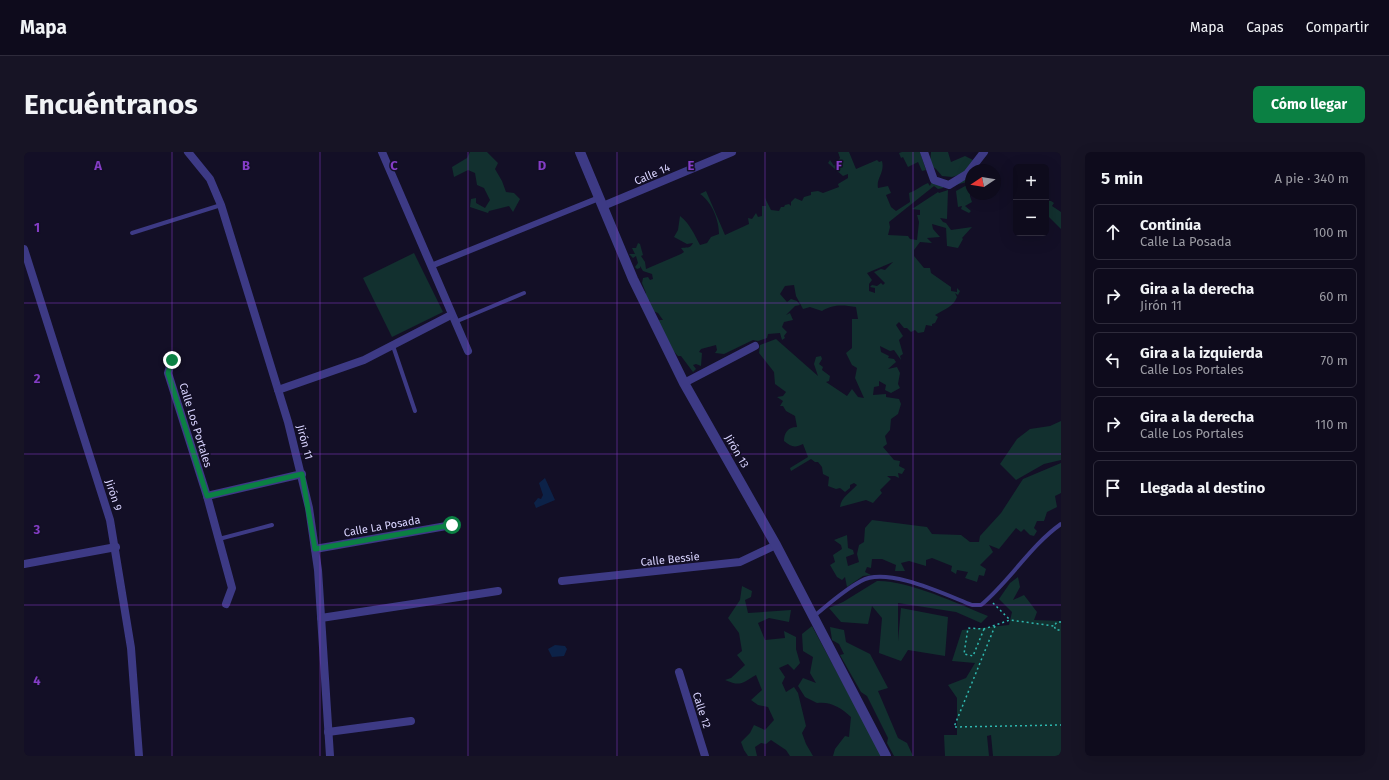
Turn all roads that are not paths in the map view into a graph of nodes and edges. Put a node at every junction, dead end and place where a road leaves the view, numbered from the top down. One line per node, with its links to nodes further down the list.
1 (188, 152): 8 (street, Jirón 11)
2 (382, 152): 11 (street)
3 (580, 152): 7 (street, Jirón 13)
4 (732, 152): 7 (street, Calle 14)
5 (924, 152): 6 (street)
6 (984, 152)
7 (601, 202): 11 (street); 18 (street, Jirón 13)
8 (221, 205): 9 (lane); 19 (street, Jirón 11)
9 (132, 233)
10 (24, 249): 28 (street, Jirón 9)
11 (431, 266): 13 (street)
12 (524, 293): 13 (lane)
13 (453, 319): 14 (street); 16 (street)
14 (393, 345): 19 (street); 20 (lane)
15 (755, 346): 18 (street)
16 (468, 351)
17 (172, 360): 22 (street, Calle Los Portales)
18 (684, 383): 27 (street, Jirón 13)
19 (278, 390): 21 (street, Jirón 11)
20 (415, 411)
21 (302, 474): 22 (street); 29 (street, Jirón 11)
22 (207, 496): 26 (street, Calle Los Portales)
23 (1061, 524): 34 (lane)
24 (272, 525): 26 (lane)
25 (452, 525): 29 (street, Calle La Posada)
26 (218, 539): 33 (street, Calle Los Portales)
27 (776, 545): 31 (street, Calle Bessie); 34 (street, Jirón 13)
28 (116, 547): 30 (street); 39 (street, Jirón 9)
29 (315, 549): 35 (street, Jirón 11)
30 (24, 564)
31 (562, 581)
32 (498, 591): 35 (street)
33 (226, 604)
34 (814, 616): 42 (street, Jirón 13)
35 (321, 618): 38 (street, Jirón 11)
36 (679, 672): 41 (street, Calle 12)
37 (411, 721): 38 (street)
38 (328, 732): 40 (street, Jirón 11)
39 (139, 756)
40 (330, 756)
41 (705, 756)
42 (886, 756)

